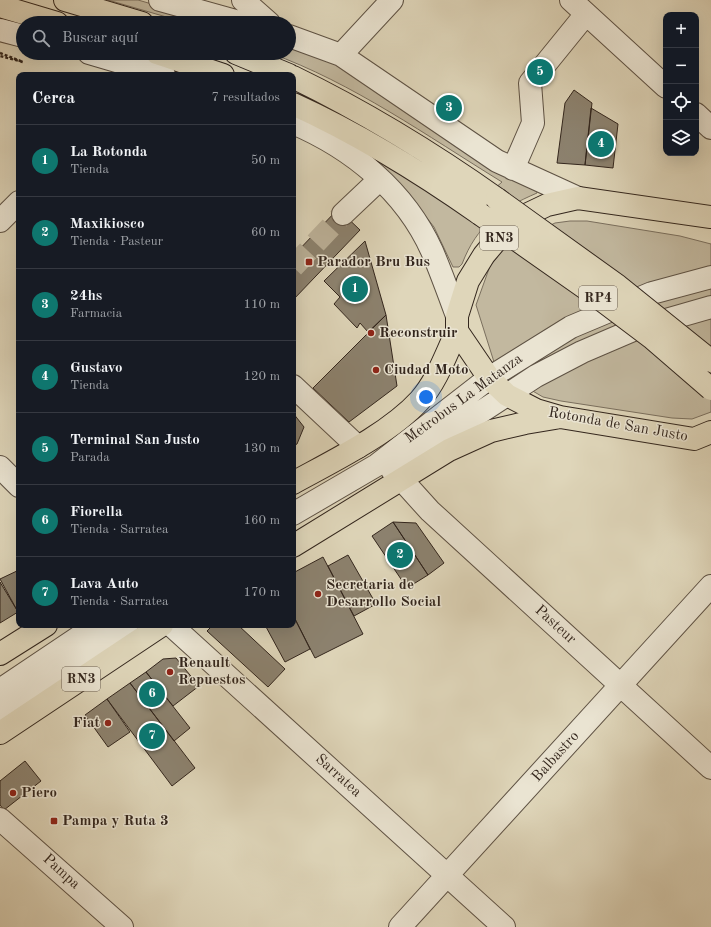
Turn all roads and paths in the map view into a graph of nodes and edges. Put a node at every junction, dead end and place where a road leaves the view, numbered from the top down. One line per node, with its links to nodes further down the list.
1 (65, 0): 8 (main road)
2 (160, 0): 9 (street)
3 (243, 0): 10 (street)
4 (392, 0): 15 (street)
5 (0, 6): 7 (main road)
6 (578, 7): 24 (street); 29 (street)
7 (34, 16)
8 (119, 16)
9 (218, 16)
10 (261, 16)
11 (0, 30): 12 (street)
12 (16, 34)
13 (296, 39): 15 (street)
14 (0, 54): 16 (path)
15 (341, 55): 29 (street)
16 (16, 60)
17 (121, 60): 19 (street)
18 (253, 60): 22 (main road)
19 (145, 65): 20 (street); 21 (main road)
20 (158, 72)
21 (200, 72)
22 (282, 72)
23 (296, 78): 39 (main road, RP4, bridge)
24 (663, 84)
25 (296, 105): 42 (main road, RP4, bridge)
26 (699, 117): 28 (street)
27 (296, 124): 30 (street)
28 (711, 128)
29 (513, 169): 31 (street)
30 (380, 179): 33 (street); 38 (street)
31 (578, 198): 34 (main road, RN3); 38 (main road, RN3)
32 (16, 205): 35 (street)
33 (343, 214)
34 (711, 218)
35 (0, 221)
36 (711, 277): 40 (street, Metrobus La Matanza)
37 (711, 307): 43 (street, Metrobus La Matanza)
38 (457, 323): 40 (main road, Rotonda de San Justo); 46 (main road, RN3)
39 (711, 361)
40 (488, 378): 43 (main road, Rotonda de San Justo); 51 (street, Metrobus La Matanza)
41 (296, 389): 46 (street)
42 (711, 389)
43 (507, 395): 44 (main road, Rotonda de San Justo); 52 (street, Metrobus La Matanza)
44 (560, 417): 45 (main road, Rotonda de San Justo); 48 (main road)
45 (705, 438)
46 (358, 447): 49 (main road, RN3)
47 (0, 467): 50 (street)
48 (402, 480): 53 (main road); 61 (street, Pasteur)
49 (296, 481)
50 (16, 483)
51 (296, 512)
52 (296, 525)
53 (296, 544)
54 (711, 586): 61 (street, Balbastro)
55 (41, 628): 60 (main road)
56 (93, 628): 62 (street)
57 (123, 628): 63 (street)
58 (158, 628): 64 (main road, RN3)
59 (174, 628): 67 (street, Sarratea)
60 (0, 654)
61 (622, 685): 65 (street, Pasteur); 67 (street, Balbastro)
62 (0, 690)
63 (0, 712)
64 (0, 733)
65 (711, 768)
66 (0, 818): 68 (street, Pampa)
67 (448, 875): 69 (street, Balbastro); 70 (street, Sarratea)
68 (122, 927)
69 (400, 927)
70 (504, 927)

